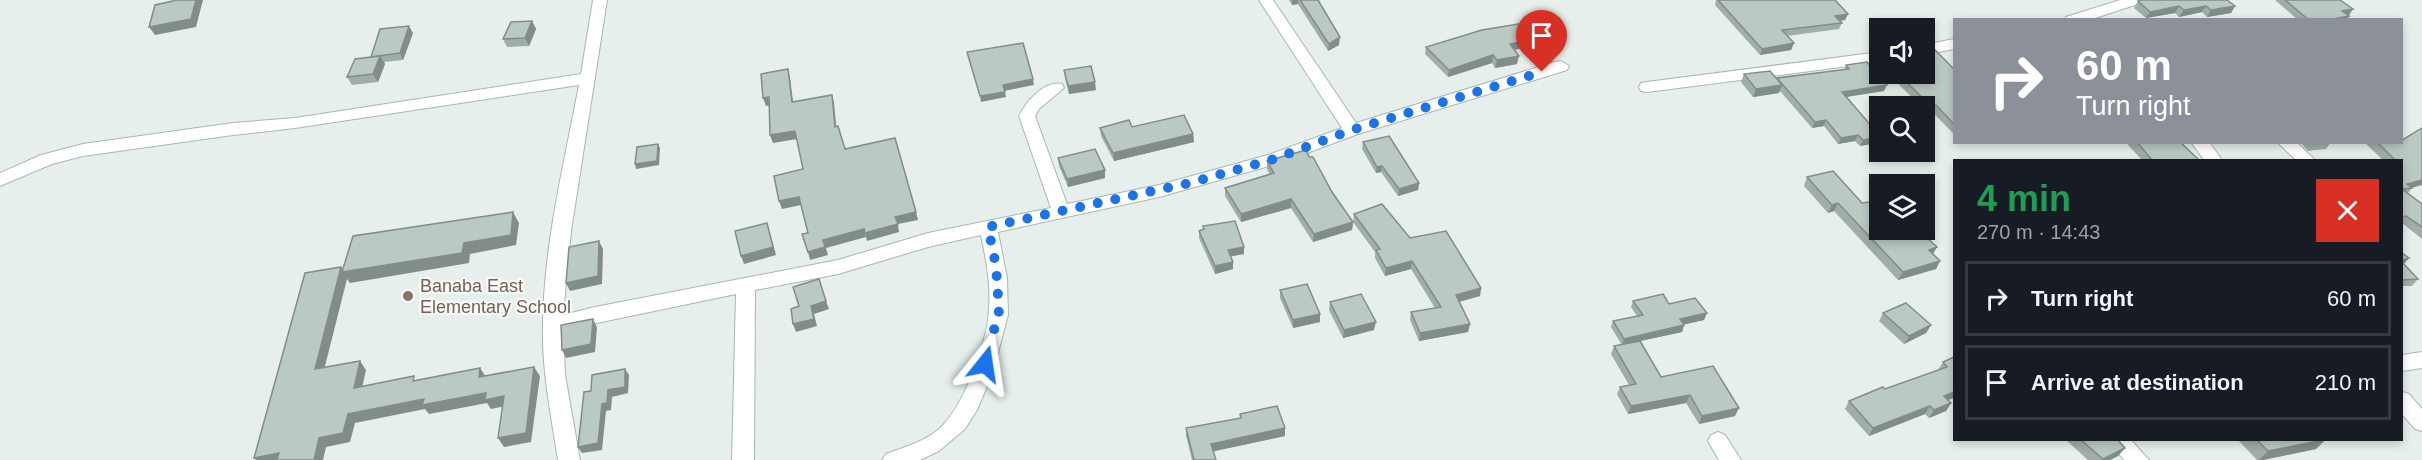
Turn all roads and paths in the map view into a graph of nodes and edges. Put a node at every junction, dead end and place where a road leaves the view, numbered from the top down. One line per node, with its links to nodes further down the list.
1 (600, 0): 11 (street)
2 (1266, 0): 14 (street)
3 (2088, 0): 5 (street)
4 (2136, 0): 5 (street)
5 (2107, 15): 6 (street)
6 (2085, 18)
7 (1953, 44): 8 (street)
8 (1935, 48)
9 (1869, 58): 12 (street)
10 (1561, 66): 14 (street)
11 (588, 78): 19 (street); 23 (street)
12 (1647, 87)
13 (1056, 88): 20 (street)
14 (1352, 130): 20 (street)
15 (2201, 144): 17 (street)
16 (2287, 144): 18 (street)
17 (2212, 159)
18 (2305, 159)
19 (0, 180)
20 (1061, 211): 21 (street)
21 (988, 227): 22 (street); 32 (street)
22 (746, 285): 23 (street); 31 (street)
23 (553, 325): 30 (street)
24 (2422, 360): 25 (street)
25 (2403, 363)
26 (2403, 401): 27 (street)
27 (2422, 423)
28 (1718, 441): 33 (street)
29 (2119, 441): 34 (street)
30 (569, 460)
31 (743, 460)
32 (893, 460)
33 (1730, 460)
34 (2138, 460)

